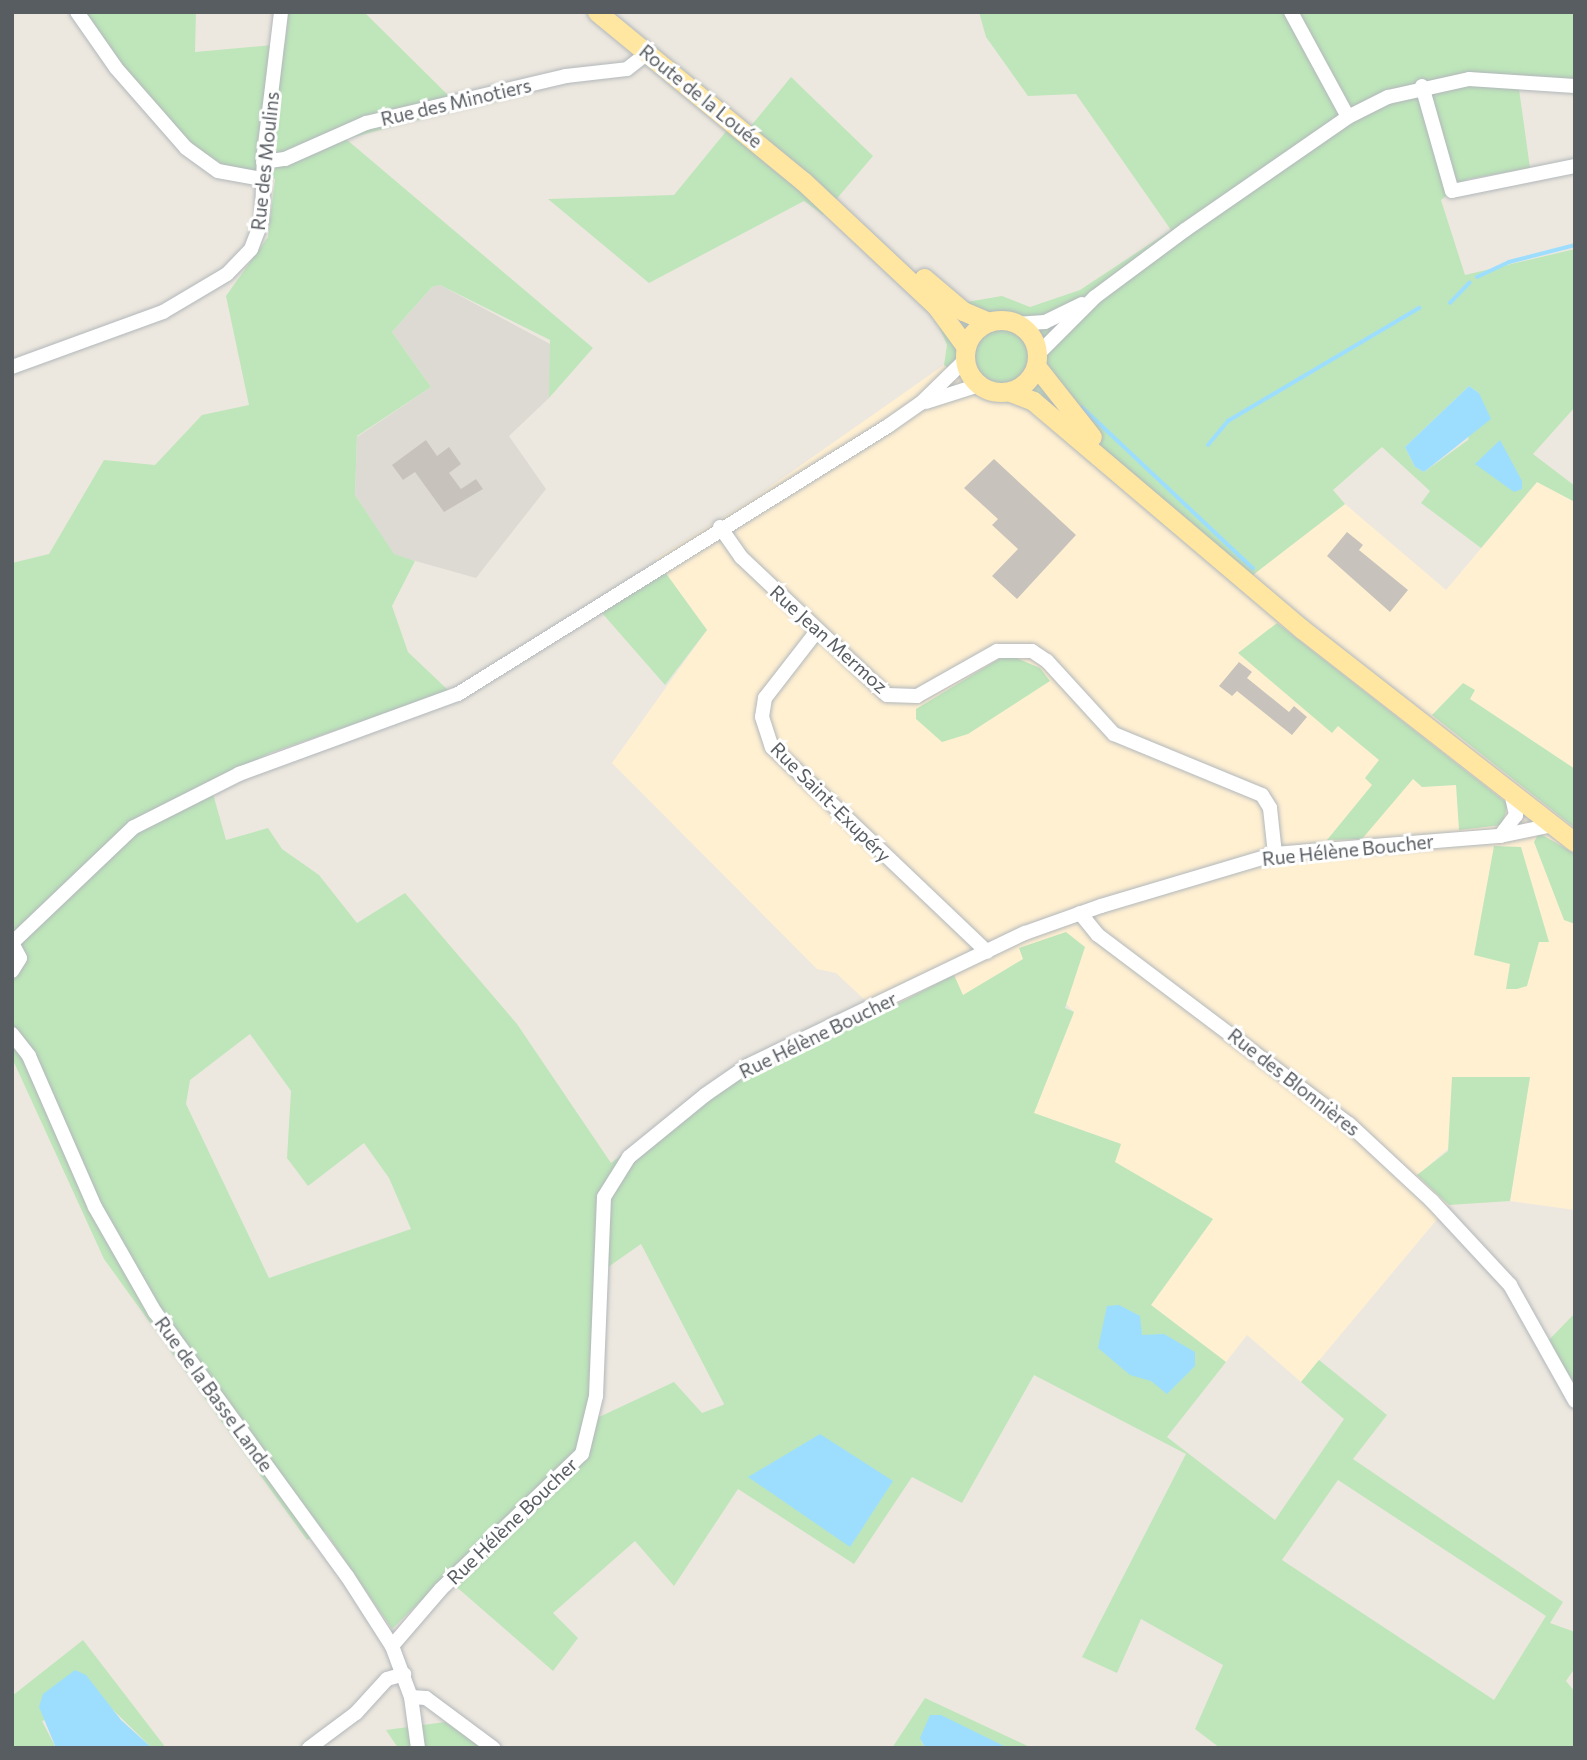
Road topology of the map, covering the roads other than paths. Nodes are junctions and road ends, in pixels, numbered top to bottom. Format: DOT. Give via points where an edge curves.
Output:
graph roads {
  1 [pos="77,12"];
  2 [pos="281,12"];
  3 [pos="597,12"];
  4 [pos="1292,12"];
  5 [pos="649,52"];
  6 [pos="1422,86"];
  7 [pos="1575,86"];
  8 [pos="1348,117"];
  9 [pos="263,162"];
  10 [pos="1575,166"];
  11 [pos="262,179"];
  12 [pos="803,181"];
  13 [pos="1096,297"];
  14 [pos="989,322"];
  15 [pos="1017,324"];
  16 [pos="965,354"];
  17 [pos="1037,360"];
  18 [pos="12,367"];
  19 [pos="979,385"];
  20 [pos="1010,392"];
  21 [pos="921,403"];
  22 [pos="1149,495"];
  23 [pos="720,527"];
  24 [pos="817,631"];
  25 [pos="1511,793"];
  26 [pos="1552,825"];
  27 [pos="1500,836"];
  28 [pos="1575,842"];
  29 [pos="1275,854"];
  30 [pos="1080,913"];
  31 [pos="12,943"];
  32 [pos="987,952"];
  33 [pos="12,971"];
  34 [pos="12,1034"];
  35 [pos="1575,1401"];
  36 [pos="393,1646"];
  37 [pos="404,1674"];
  38 [pos="411,1697"];
  39 [pos="445,1714"];
  40 [pos="415,1720"];
  41 [pos="309,1748"];
  42 [pos="418,1748"];
  43 [pos="493,1748"];
  1 -- 11 [label="street" via="116,68 186,148 218,171"];
  2 -- 9 [label="street, Rue des Moulins"];
  3 -- 5 [label="main road, Route de la Louée"];
  4 -- 8 [label="street"];
  5 -- 9 [label="street, Rue des Minotiers" via="627,69 566,76 366,123 285,159"];
  5 -- 12 [label="main road, Route de la Louée"];
  6 -- 7 [label="street" via="1469,79"];
  6 -- 8 [label="street"];
  6 -- 10 [label="street" via="1452,191"];
  8 -- 13 [label="street"];
  9 -- 11 [label="street, Rue des Moulins"];
  11 -- 18 [label="street, Rue des Moulins" via="259,235 227,274 137,325"];
  12 -- 14 [label="main road, Route de la Louée" via="963,311"];
  12 -- 16 [label="main road, Route de la Louée" via="936,306"];
  13 -- 15 [label="street" via="1045,321"];
  13 -- 17 [label="street"];
  14 -- 15 [label="main road"];
  14 -- 16 [label="main road" via="974,332"];
  15 -- 17 [label="main road" via="1031,336"];
  16 -- 19 [label="main road"];
  16 -- 21 [label="street"];
  17 -- 20 [label="main road" via="1026,382"];
  17 -- 22 [label="main road" via="1051,391"];
  19 -- 20 [label="main road"];
  19 -- 21 [label="street"];
  20 -- 22 [label="main road" via="1033,401"];
  21 -- 23 [label="street"];
  22 -- 25 [label="main road" via="1302,629"];
  23 -- 24 [label="street, Rue Jean Mermoz" via="741,557"];
  23 -- 31 [label="street" via="445,701 239,774 134,827"];
  24 -- 29 [label="street, Rue Jean Mermoz" via="887,695 905,699 998,651 1032,651 1047,661 1114,734 1262,795 1270,808"];
  24 -- 32 [label="street, Rue Saint-Exupéry" via="765,698 762,717 772,747"];
  25 -- 26 [label="main road"];
  25 -- 27 [label="street" via="1516,815"];
  26 -- 27 [label="street, Rue Hélène Boucher"];
  26 -- 28 [label="main road"];
  27 -- 29 [label="street, Rue Hélène Boucher"];
  29 -- 30 [label="street, Rue Hélène Boucher"];
  30 -- 32 [label="street, Rue Hélène Boucher"];
  30 -- 35 [label="street, Rue des Blonnières" via="1098,935 1349,1124 1494,1267 1516,1296"];
  31 -- 33 [label="street" via="20,958"];
  32 -- 36 [label="street, Rue Hélène Boucher" via="747,1066 629,1157 604,1197 596,1396 582,1454 441,1588"];
  34 -- 36 [label="street, Rue de la Basse Lande" via="29,1056 95,1207 155,1312"];
  36 -- 37 [label="street, Rue de la Basse Lande"];
  37 -- 38 [label="street, Rue de la Basse Lande"];
  37 -- 41 [label="street" via="387,1679 356,1713"];
  38 -- 39 [label="street" via="426,1698"];
  38 -- 40 [label="street, Rue de la Basse Lande"];
  39 -- 40 [label="street"];
  39 -- 43 [label="street"];
  40 -- 42 [label="street, Rue de la Basse Lande"];
}
